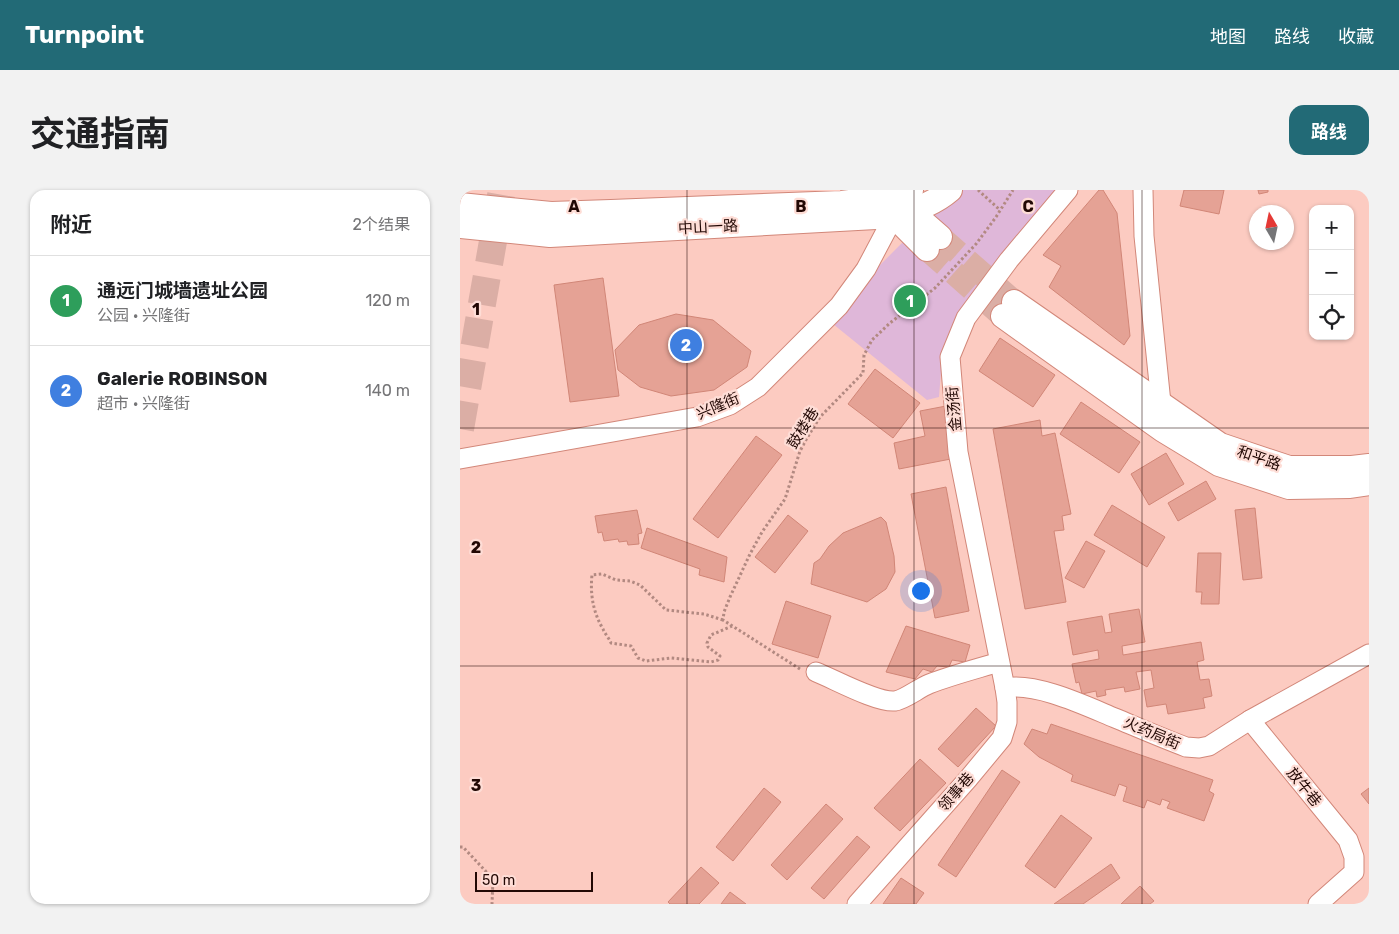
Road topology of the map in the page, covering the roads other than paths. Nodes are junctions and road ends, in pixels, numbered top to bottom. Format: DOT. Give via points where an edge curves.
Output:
graph roads {
  1 [pos="950,190"];
  2 [pos="1068,190"];
  3 [pos="1143,190"];
  4 [pos="903,203"];
  5 [pos="460,205"];
  6 [pos="460,226"];
  7 [pos="934,243"];
  8 [pos="1162,405"];
  9 [pos="1163,430"];
  10 [pos="460,459"];
  11 [pos="1369,466"];
  12 [pos="1369,484"];
  13 [pos="1369,654"];
  14 [pos="999,662"];
  15 [pos="816,672"];
  16 [pos="1005,688"];
  17 [pos="1250,720"];
  18 [pos="857,904"];
  19 [pos="1318,904"];
  1 -- 4 [label="main road, 中山一路" via="943,197"];
  2 -- 14 [label="street, 金汤街" via="1009,260 966,318 950,357 958,452"];
  3 -- 8 [label="street" via="1144,236"];
  4 -- 5 [label="main road, 中山一路" via="551,214"];
  4 -- 6 [label="main road, 中山一路" via="550,235"];
  4 -- 7 [label="main road"];
  4 -- 10 [label="street, 兴隆街" via="866,269 839,306 758,387 730,405 697,417"];
  8 -- 9 [label="street"];
  8 -- 9 [label="main road, 和平路" via="1008,309"];
  8 -- 11 [label="main road, 和平路" via="1220,445 1289,468"];
  9 -- 12 [label="main road, 和平路" via="1218,464 1289,487"];
  13 -- 17 [label="street, 火药局街"];
  14 -- 15 [label="street" via="930,684 895,701 869,695"];
  14 -- 16 [label="street, 领事巷"];
  16 -- 17 [label="street, 火药局街" via="1014,686 1068,698 1186,747 1209,746"];
  16 -- 18 [label="street, 领事巷" via="1007,722 1002,738"];
  17 -- 19 [label="street, 放牛巷" via="1348,840 1354,856 1354,872"];
}
